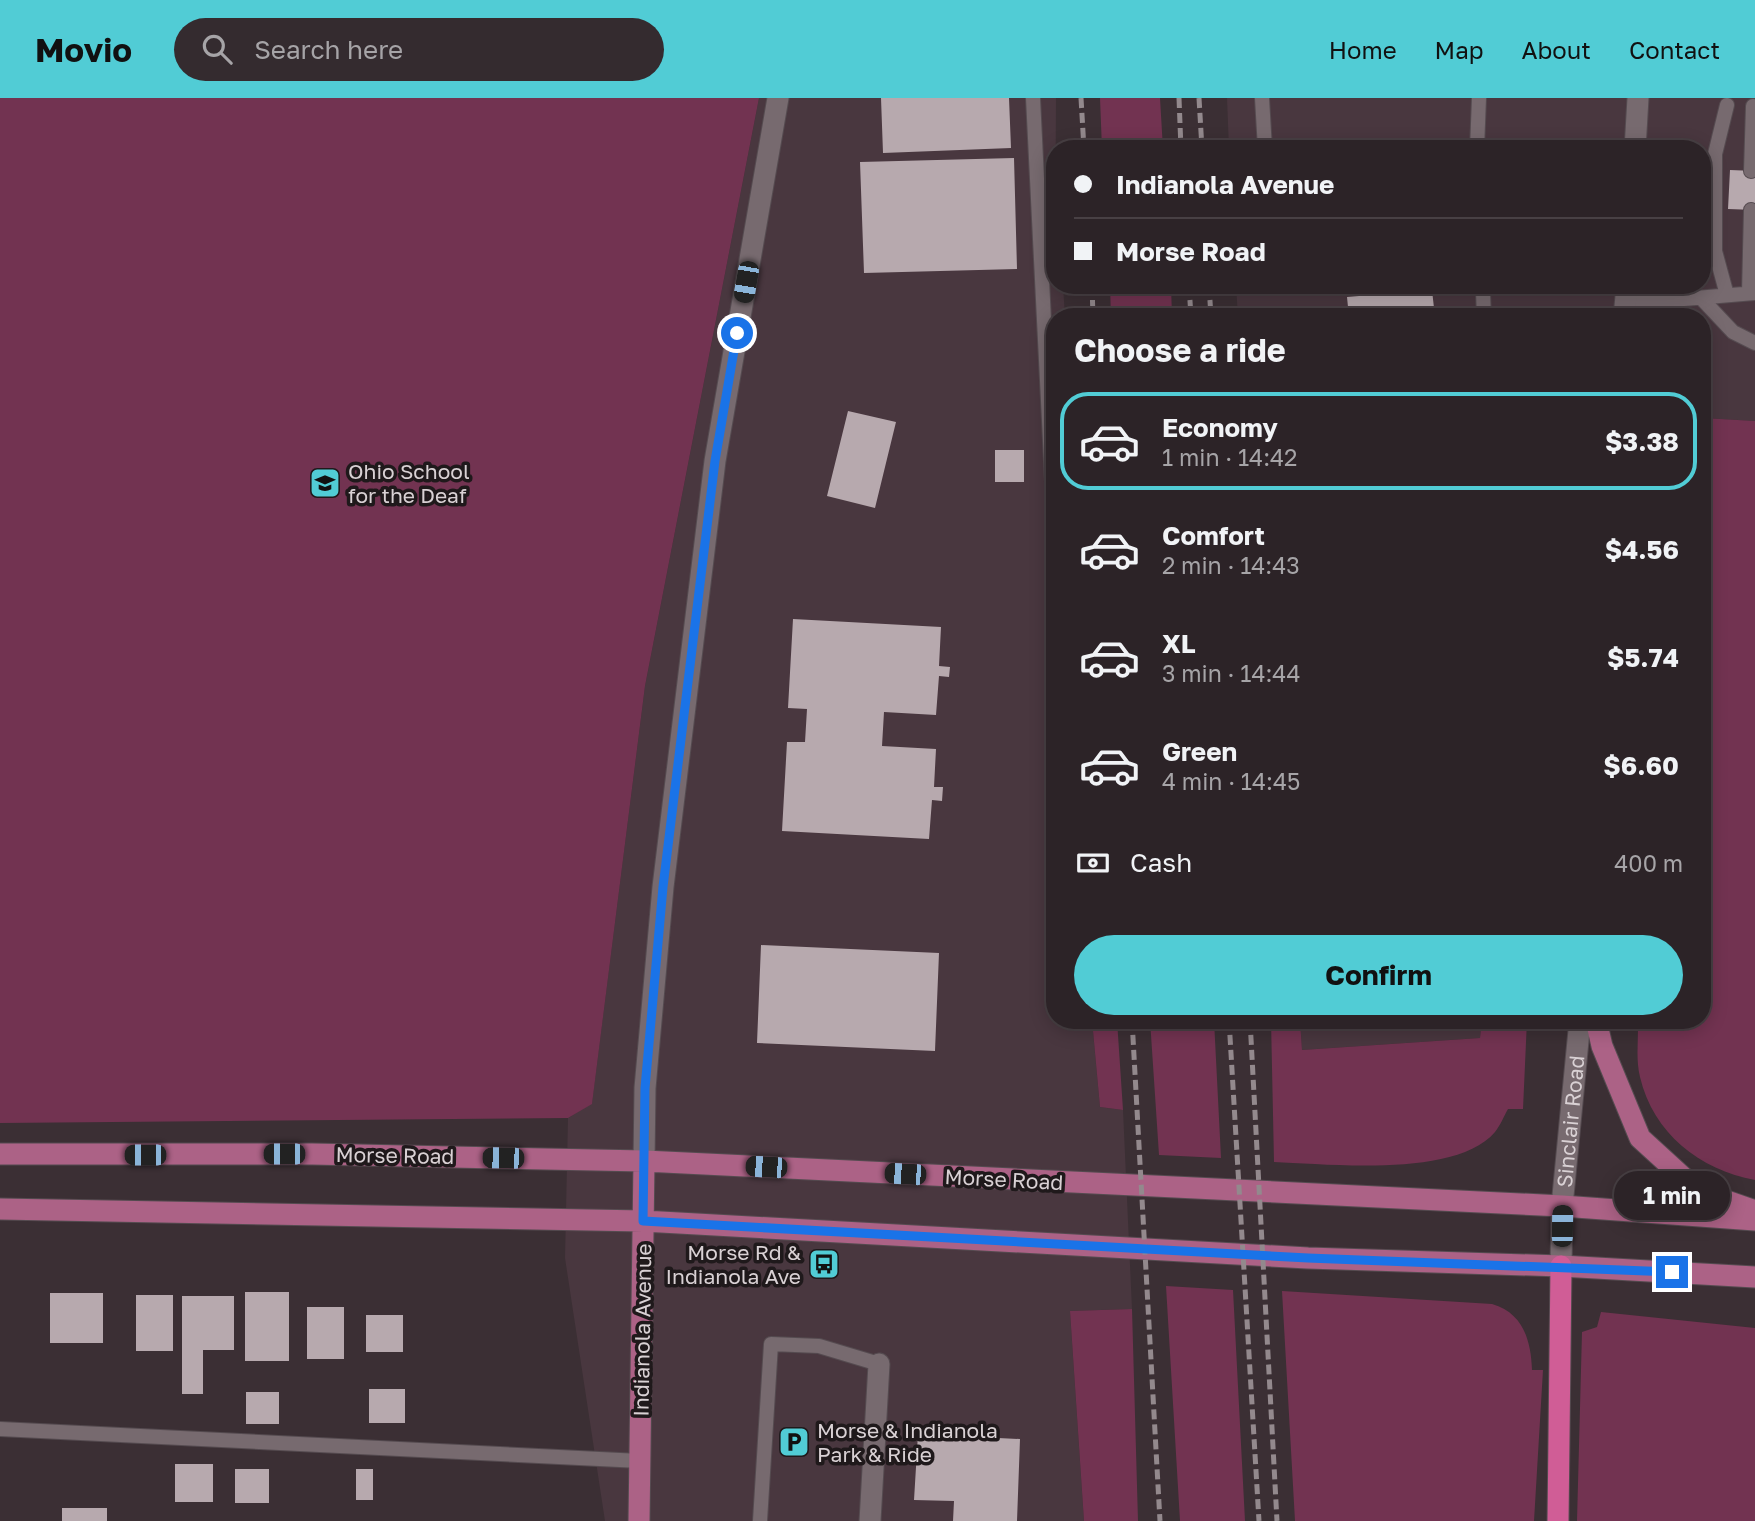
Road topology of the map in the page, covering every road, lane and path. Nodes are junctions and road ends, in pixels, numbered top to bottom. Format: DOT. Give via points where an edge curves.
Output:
graph roads {
  1 [pos="778,98"];
  2 [pos="1033,98"];
  3 [pos="1262,98"];
  4 [pos="1479,98"];
  5 [pos="1638,98"];
  6 [pos="1724,101"];
  7 [pos="1754,106"];
  8 [pos="1264,140"];
  9 [pos="1477,140"];
  10 [pos="1636,140"];
  11 [pos="1751,171"];
  12 [pos="1751,210"];
  13 [pos="1752,293"];
  14 [pos="1727,295"];
  15 [pos="1701,298"];
  16 [pos="1625,302"];
  17 [pos="1710,308"];
  18 [pos="1711,309"];
  19 [pos="1755,343"];
  20 [pos="1046,360"];
  21 [pos="1579,1029"];
  22 [pos="1599,1029"];
  23 [pos="0,1154"];
  24 [pos="644,1161"];
  25 [pos="1562,1206"];
  26 [pos="0,1209"];
  27 [pos="1755,1211"];
  28 [pos="1755,1220"];
  29 [pos="643,1221"];
  30 [pos="1561,1266"];
  31 [pos="1755,1277"];
  32 [pos="879,1364"];
  33 [pos="0,1429"];
  34 [pos="640,1461"];
  35 [pos="639,1521"];
  36 [pos="760,1521"];
  37 [pos="870,1521"];
  38 [pos="1558,1521"];
  1 -- 24 [label="main road, Indianola Avenue" via="713,474 663,887 645,1088"];
  2 -- 20 [label="lane"];
  3 -- 8 [label="lane"];
  4 -- 9 [label="lane"];
  5 -- 10 [label="main road"];
  6 -- 7 [label="lane"];
  6 -- 14 [label="lane" via="1715,154 1715,251"];
  7 -- 11 [label="lane"];
  12 -- 13 [label="lane"];
  13 -- 14 [label="lane"];
  14 -- 15 [label="lane"];
  15 -- 16 [label="lane"];
  15 -- 17 [label="lane"];
  18 -- 19 [label="lane" via="1732,332"];
  21 -- 25 [label="main road, Sinclair Road"];
  22 -- 27 [label="main road" via="1640,1138 1698,1191"];
  23 -- 24 [label="main road, Morse Road"];
  24 -- 25 [label="main road, Morse Road"];
  24 -- 29 [label="main road, Indianola Avenue"];
  25 -- 28 [label="main road, Morse Road"];
  25 -- 30 [label="main road, Sinclair Road"];
  26 -- 29 [label="main road"];
  29 -- 30 [label="main road" via="1308,1258"];
  29 -- 34 [label="main road, Indianola Avenue"];
  30 -- 31 [label="main road"];
  30 -- 38 [label="highway"];
  32 -- 36 [label="lane" via="819,1346 771,1344"];
  32 -- 37 [label="main road"];
  33 -- 34 [label="lane"];
  34 -- 35 [label="main road, Indianola Avenue"];
}
